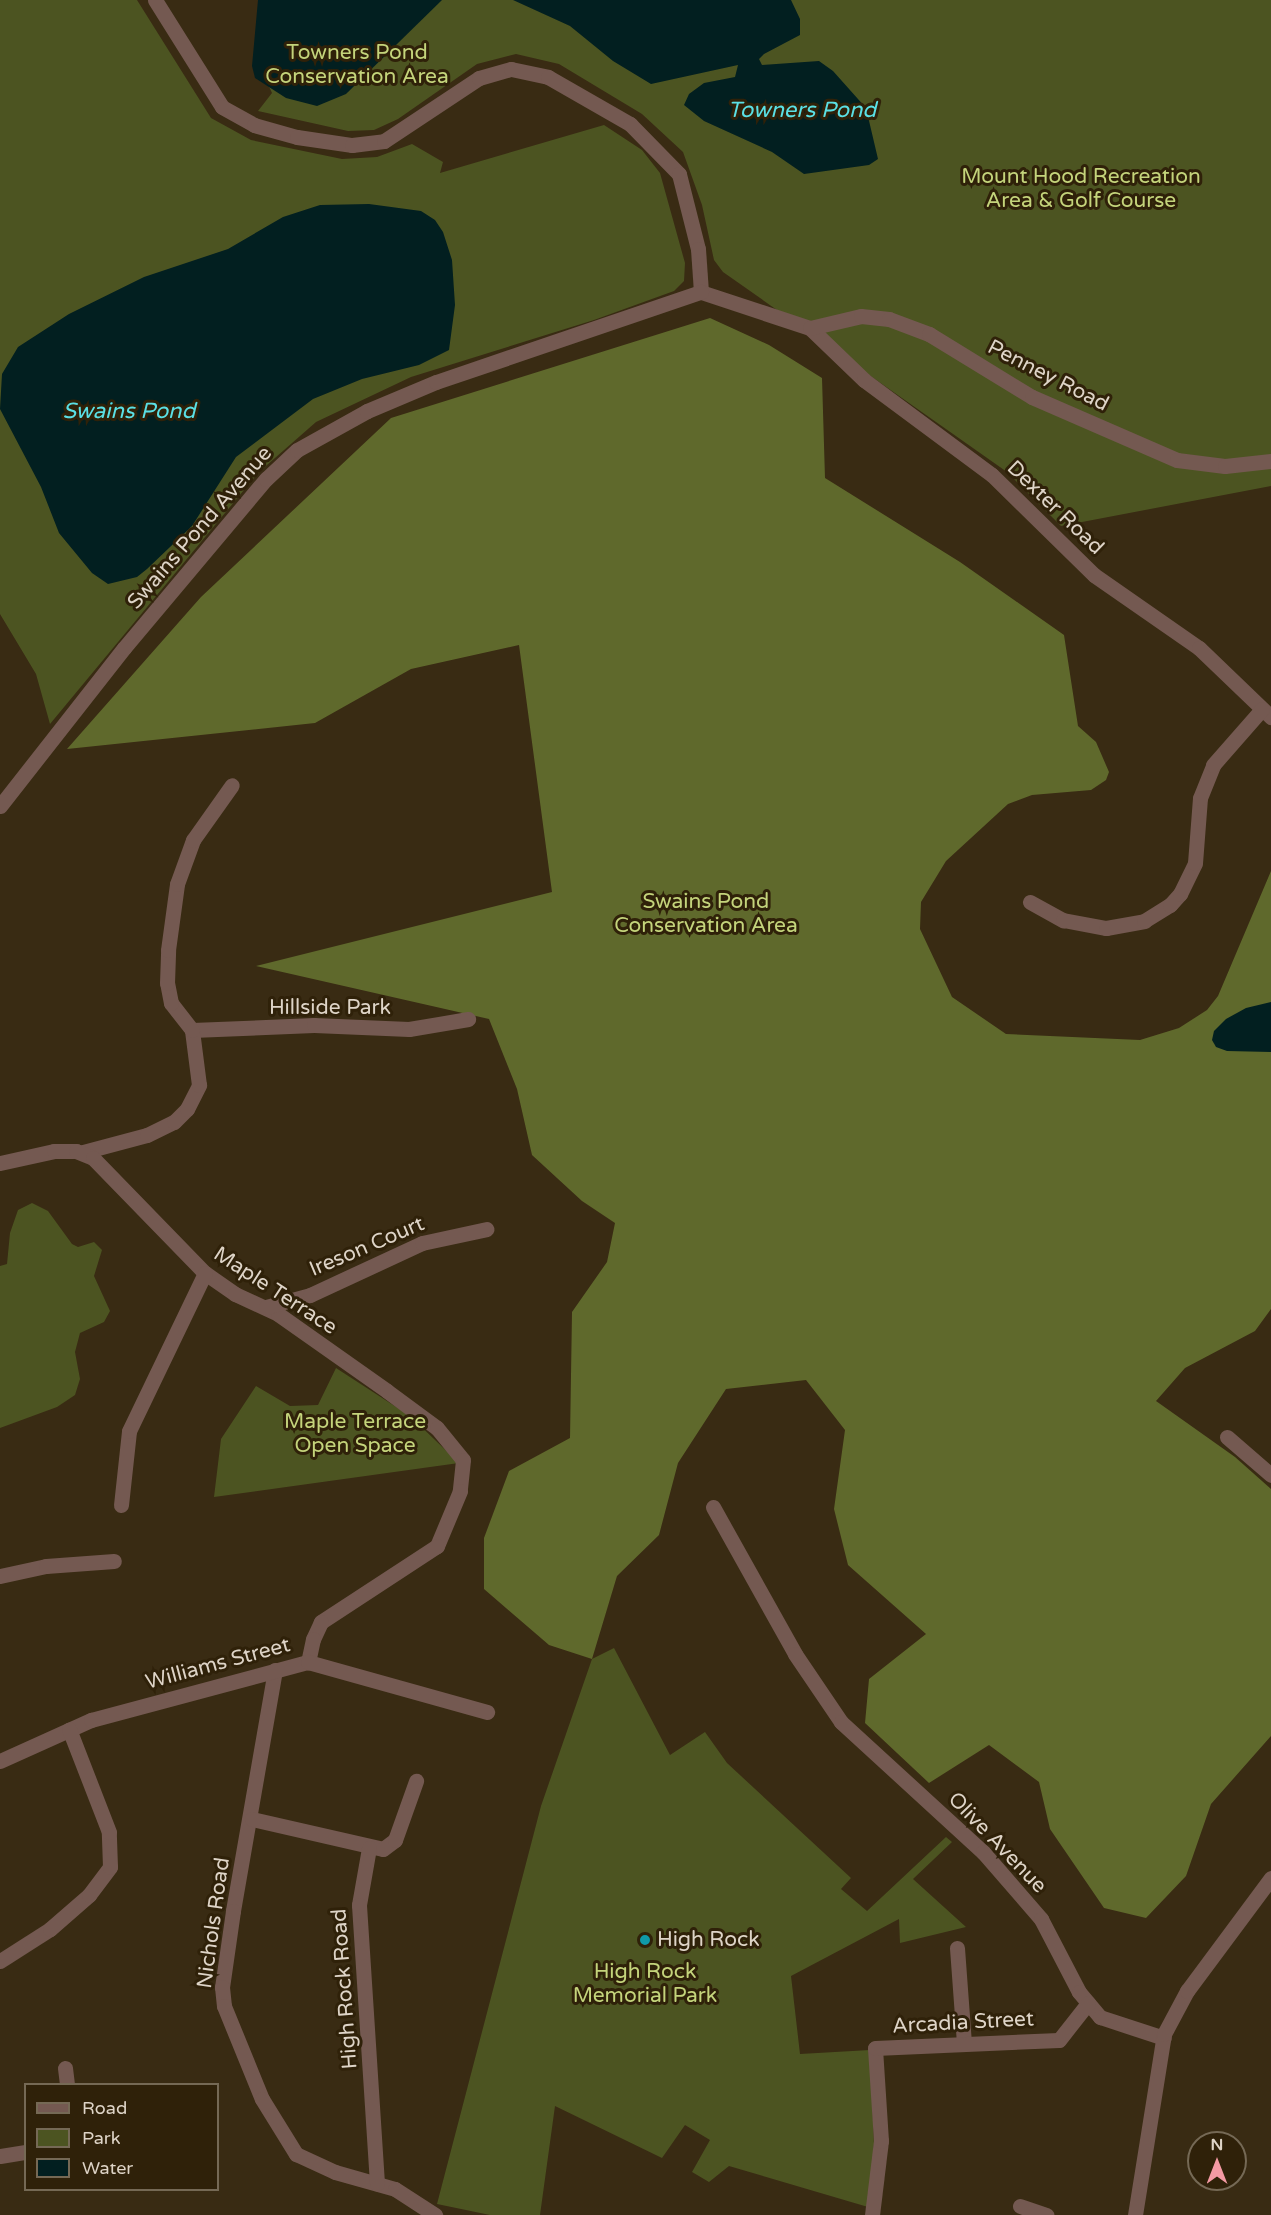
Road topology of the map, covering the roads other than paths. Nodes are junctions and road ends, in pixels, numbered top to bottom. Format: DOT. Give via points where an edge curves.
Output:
graph roads {
  1 [pos="155,0"];
  2 [pos="701,292"];
  3 [pos="810,328"];
  4 [pos="1271,461"];
  5 [pos="1266,713"];
  6 [pos="232,785"];
  7 [pos="0,806"];
  8 [pos="1030,902"];
  9 [pos="468,1018"];
  10 [pos="192,1030"];
  11 [pos="83,1152"];
  12 [pos="0,1163"];
  13 [pos="487,1229"];
  14 [pos="205,1274"];
  15 [pos="266,1307"];
  16 [pos="1227,1437"];
  17 [pos="1271,1475"];
  18 [pos="122,1504"];
  19 [pos="713,1507"];
  20 [pos="114,1561"];
  21 [pos="0,1576"];
  22 [pos="308,1662"];
  23 [pos="275,1670"];
  24 [pos="487,1712"];
  25 [pos="69,1729"];
  26 [pos="0,1761"];
  27 [pos="416,1781"];
  28 [pos="252,1819"];
  29 [pos="369,1848"];
  30 [pos="1271,1878"];
  31 [pos="957,1948"];
  32 [pos="0,1961"];
  33 [pos="1088,2003"];
  34 [pos="1164,2038"];
  35 [pos="964,2043"];
  36 [pos="65,2068"];
  37 [pos="67,2083"];
  38 [pos="24,2152"];
  39 [pos="0,2156"];
  40 [pos="377,2183"];
  41 [pos="1020,2206"];
  42 [pos="435,2215"];
  43 [pos="872,2215"];
  44 [pos="1046,2215"];
  45 [pos="1136,2215"];
  1 -- 2 [label="street" via="222,107 254,125 319,142 359,145 390,138 479,78 496,71 521,69 558,82 630,124 675,168 694,228"];
  2 -- 3 [label="street"];
  2 -- 7 [label="street, Swains Pond Avenue" via="436,382 367,411 297,450 266,479 131,639"];
  3 -- 4 [label="street, Penney Road" via="848,317 889,319 929,334 1032,397 1177,460 1225,466"];
  3 -- 5 [label="street, Dexter Road" via="864,380 992,475 1087,569 1199,648"];
  5 -- 8 [label="street" via="1208,774 1200,798 1195,863 1170,905 1144,921 1106,928 1063,920"];
  6 -- 10 [label="street" via="198,831 177,884 166,983 171,1003"];
  9 -- 10 [label="street, Hillside Park" via="409,1029 314,1025"];
  10 -- 11 [label="street" via="199,1085 187,1109 174,1122 147,1135"];
  11 -- 12 [label="street" via="54,1151"];
  11 -- 14 [label="street, Maple Terrace" via="101,1165"];
  13 -- 15 [label="street, Ireson Court" via="422,1244 310,1294"];
  14 -- 15 [label="street, Maple Terrace" via="235,1294"];
  14 -- 18 [label="street" via="129,1431"];
  15 -- 22 [label="street, Maple Terrace" via="437,1428 463,1460 460,1491 437,1546 321,1622"];
  16 -- 17 [label="street"];
  19 -- 33 [label="street, Olive Avenue" via="795,1654 841,1722 983,1852 1041,1919"];
  20 -- 21 [label="street" via="46,1566"];
  22 -- 23 [label="street, Williams Street"];
  22 -- 24 [label="street, Williams Street"];
  23 -- 25 [label="street, Williams Street"];
  23 -- 28 [label="street, Nichols Road"];
  25 -- 26 [label="street, Williams Street"];
  25 -- 32 [label="street" via="109,1832 110,1867 100,1883 73,1908"];
  27 -- 29 [label="street" via="395,1840 382,1849"];
  28 -- 29 [label="street"];
  28 -- 40 [label="street, Nichols Road" via="222,1987 230,2027 262,2099 296,2154"];
  29 -- 40 [label="street, High Rock Road" via="359,1905"];
  30 -- 34 [label="street" via="1187,1991"];
  31 -- 35 [label="street"];
  33 -- 34 [label="street, Olive Avenue" via="1100,2017"];
  33 -- 35 [label="street, Arcadia Street" via="1059,2040"];
  34 -- 45 [label="street"];
  35 -- 43 [label="street, Arcadia Street" via="875,2048 881,2141"];
  36 -- 37 [label="street"];
  38 -- 39 [label="street"];
  40 -- 42 [label="street, Nichols Road" via="395,2188"];
  41 -- 44 [label="street"];
}
